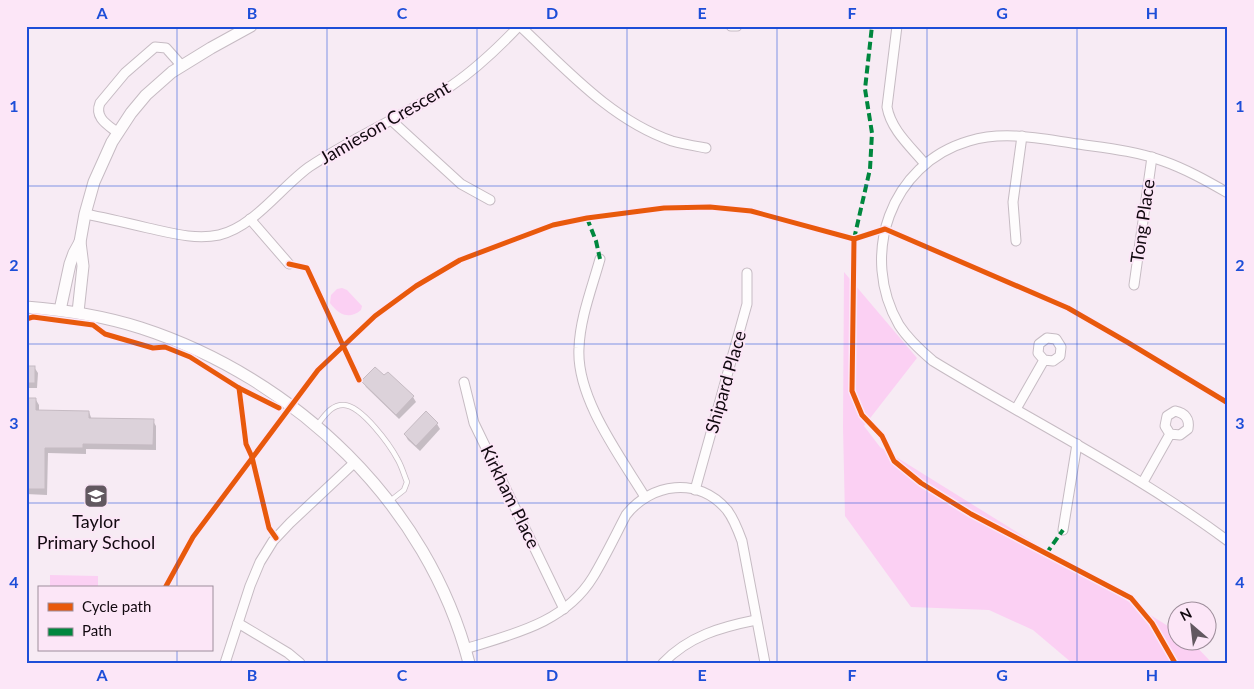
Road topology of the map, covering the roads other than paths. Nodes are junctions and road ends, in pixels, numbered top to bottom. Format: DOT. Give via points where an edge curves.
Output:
graph roads {
  1 [pos="251,26"];
  2 [pos="520,26"];
  3 [pos="731,26"];
  4 [pos="737,26"];
  5 [pos="897,26"];
  6 [pos="182,66"];
  7 [pos="391,120"];
  8 [pos="118,133"];
  9 [pos="1022,136"];
  10 [pos="706,148"];
  11 [pos="1152,157"];
  12 [pos="925,164"];
  13 [pos="1227,190"];
  14 [pos="490,200"];
  15 [pos="85,214"];
  16 [pos="250,219"];
  17 [pos="1016,241"];
  18 [pos="80,242"];
  19 [pos="600,259"];
  20 [pos="289,264"];
  21 [pos="748,273"];
  22 [pos="1134,285"];
  23 [pos="26,306"];
  24 [pos="60,310"];
  25 [pos="78,312"];
  26 [pos="1044,360"];
  27 [pos="464,382"];
  28 [pos="1016,409"];
  29 [pos="317,425"];
  30 [pos="1170,434"];
  31 [pos="1077,444"];
  32 [pos="355,462"];
  33 [pos="1142,482"];
  34 [pos="695,490"];
  35 [pos="645,497"];
  36 [pos="389,502"];
  37 [pos="1063,530"];
  38 [pos="1228,541"];
  39 [pos="564,609"];
  40 [pos="756,620"];
  41 [pos="238,623"];
  42 [pos="465,649"];
  43 [pos="225,663"];
  44 [pos="300,663"];
  45 [pos="469,663"];
  46 [pos="663,663"];
  47 [pos="765,663"];
  1 -- 6 [label="street"];
  2 -- 7 [label="street, Jamieson Crescent" via="470,72"];
  2 -- 10 [label="street" via="621,116 672,141"];
  3 -- 4 [label="street"];
  5 -- 12 [label="street" via="889,116 896,130"];
  6 -- 8 [label="street" via="146,96"];
  6 -- 8 [label="street" via="166,48 155,47 124,73 98,108 99,116"];
  7 -- 14 [label="street" via="461,184"];
  7 -- 16 [label="street, Jamieson Crescent" via="306,170"];
  8 -- 15 [label="street" via="97,175"];
  9 -- 11 [label="street"];
  9 -- 12 [label="street" via="970,140"];
  9 -- 17 [label="street" via="1013,202"];
  11 -- 13 [label="street"];
  11 -- 22 [label="street, Tong Place"];
  12 -- 28 [label="street" via="904,188 889,214 883,233 881,256 885,293 900,327 933,361"];
  15 -- 16 [label="street, Jamieson Crescent" via="202,237 220,235"];
  15 -- 18 [label="street"];
  16 -- 20 [label="street"];
  18 -- 24 [label="street" via="70,264"];
  18 -- 25 [label="street" via="84,266"];
  19 -- 35 [label="street" via="581,329 580,372 596,416"];
  21 -- 34 [label="street, Shipard Place" via="747,304"];
  23 -- 24 [label="street"];
  24 -- 25 [label="street"];
  25 -- 29 [label="street" via="171,338 239,370"];
  26 -- 28 [label="street"];
  27 -- 39 [label="street, Kirkham Place" via="474,423"];
  28 -- 31 [label="street"];
  29 -- 32 [label="street"];
  29 -- 36 [label="lane" via="333,407 344,405 365,418 399,461 407,482 404,490"];
  30 -- 33 [label="street"];
  31 -- 33 [label="street"];
  31 -- 37 [label="street"];
  32 -- 36 [label="street"];
  32 -- 41 [label="street" via="273,541 260,562"];
  33 -- 38 [label="street"];
  34 -- 35 [label="street" via="669,488"];
  34 -- 40 [label="street" via="722,505 737,525"];
  35 -- 39 [label="street" via="631,508 593,578"];
  36 -- 42 [label="street" via="433,572"];
  39 -- 42 [label="street" via="526,630"];
  40 -- 46 [label="street" via="705,633"];
  40 -- 47 [label="street"];
  41 -- 43 [label="street"];
  41 -- 44 [label="street"];
  42 -- 45 [label="street"];
}
